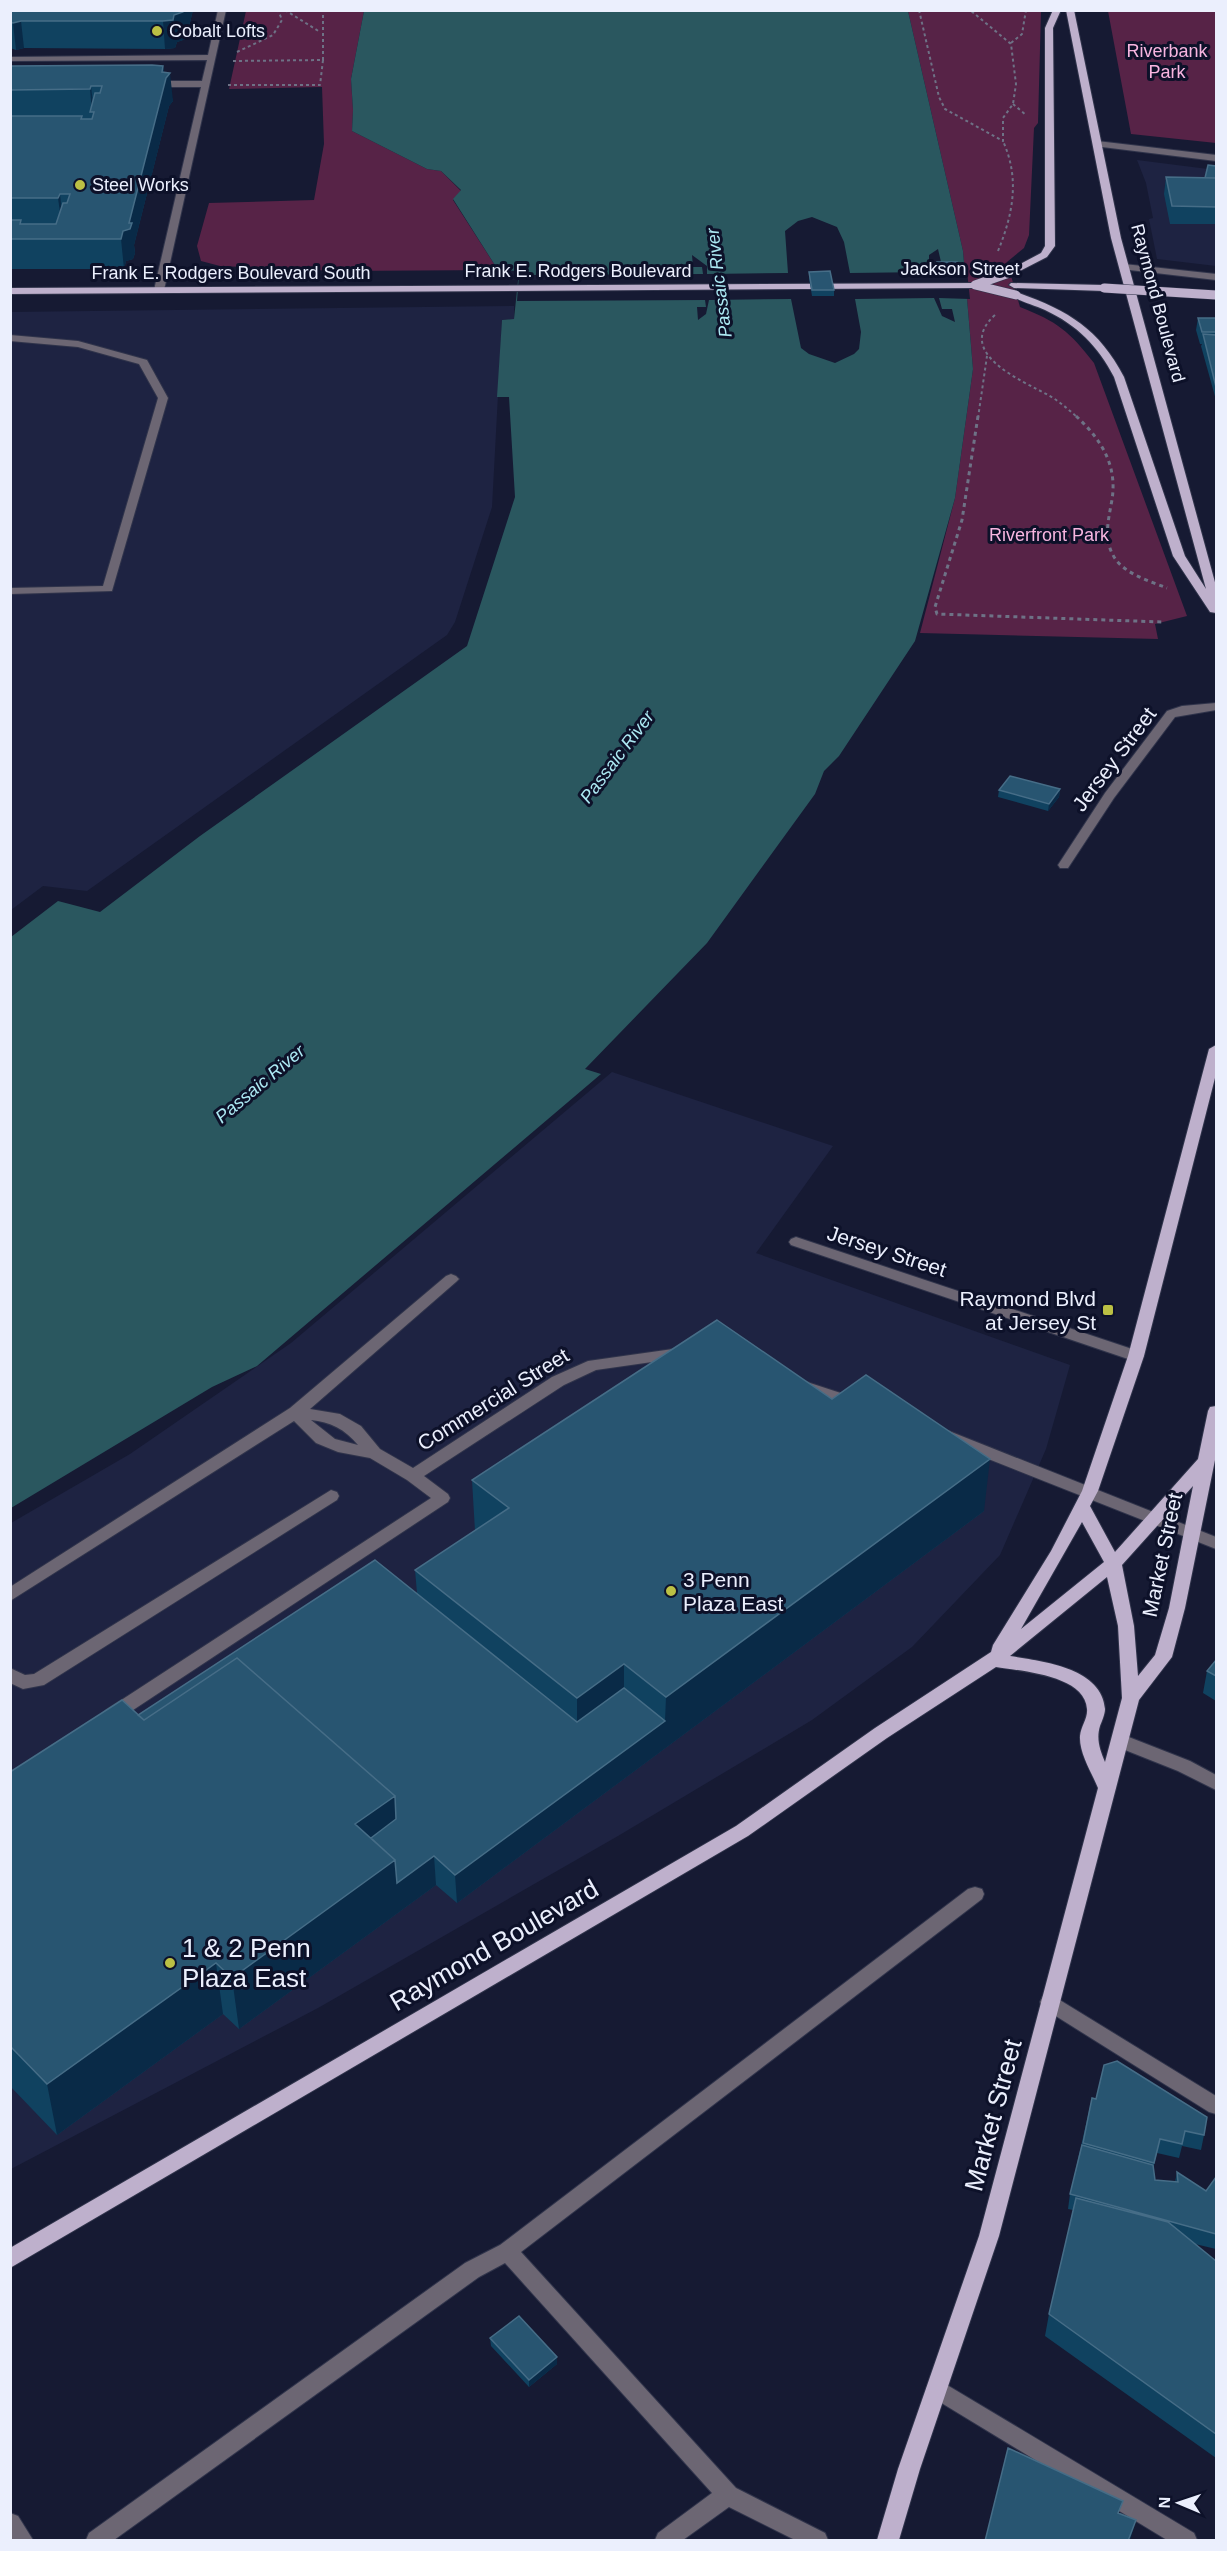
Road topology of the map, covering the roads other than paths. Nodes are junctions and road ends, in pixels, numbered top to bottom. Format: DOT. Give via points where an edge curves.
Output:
graph roads {
  1 [pos="222,10"];
  2 [pos="1057,10"];
  3 [pos="1070,10"];
  4 [pos="212,57"];
  5 [pos="10,59"];
  6 [pos="137,84"];
  7 [pos="206,84"];
  8 [pos="1097,144"];
  9 [pos="1216,158"];
  10 [pos="1124,267"];
  11 [pos="1216,277"];
  12 [pos="975,285"];
  13 [pos="704,287"];
  14 [pos="451,288"];
  15 [pos="159,290"];
  16 [pos="1015,290"];
  17 [pos="10,291"];
  18 [pos="1216,295"];
  19 [pos="10,338"];
  20 [pos="1214,580"];
  21 [pos="10,591"];
  22 [pos="1216,604"];
  23 [pos="1216,614"];
  24 [pos="1216,707"];
  25 [pos="1064,866"];
  26 [pos="1216,1049"];
  27 [pos="796,1242"];
  28 [pos="451,1279"];
  29 [pos="699,1353"];
  30 [pos="1136,1356"];
  31 [pos="784,1379"];
  32 [pos="873,1410"];
  33 [pos="1216,1411"];
  34 [pos="296,1412"];
  35 [pos="928,1430"];
  36 [pos="374,1453"];
  37 [pos="1207,1460"];
  38 [pos="412,1476"];
  39 [pos="332,1496"];
  40 [pos="1086,1498"];
  41 [pos="1154,1517"];
  42 [pos="1193,1533"];
  43 [pos="1216,1543"];
  44 [pos="1113,1564"];
  45 [pos="10,1595"];
  46 [pos="993,1660"];
  47 [pos="10,1674"];
  48 [pos="1131,1698"];
  49 [pos="99,1724"];
  50 [pos="1120,1741"];
  51 [pos="1216,1784"];
  52 [pos="1107,1788"];
  53 [pos="975,1894"];
  54 [pos="1050,2002"];
  55 [pos="1216,2106"];
  56 [pos="507,2251"];
  57 [pos="10,2259"];
  58 [pos="937,2389"];
  59 [pos="728,2495"];
  60 [pos="10,2523"];
  61 [pos="22,2541"];
  62 [pos="97,2541"];
  63 [pos="666,2541"];
  64 [pos="817,2541"];
  65 [pos="888,2541"];
  66 [pos="1186,2541"];
  1 -- 4 [label="street"];
  2 -- 12 [label="main road, bridge" via="1049,28 1050,246 1044,255 1012,272"];
  3 -- 8 [label="main road, Raymond Boulevard"];
  4 -- 5 [label="street"];
  4 -- 7 [label="street"];
  6 -- 7 [label="street"];
  7 -- 15 [label="street"];
  8 -- 9 [label="street"];
  8 -- 10 [label="main road, Raymond Boulevard"];
  10 -- 11 [label="street"];
  10 -- 20 [label="main road, Raymond Boulevard"];
  12 -- 13 [label="main road, Jackson Street"];
  12 -- 16 [label="main road, bridge"];
  13 -- 14 [label="main road, Frank E. Rodgers Boulevard"];
  14 -- 15 [label="main road, Frank E. Rodgers Boulevard South"];
  15 -- 17 [label="main road, Frank E. Rodgers Boulevard South"];
  16 -- 18 [label="main road, Jackson Street, bridge" via="1104,288"];
  16 -- 23 [label="main road" via="1067,316 1108,352 1179,556"];
  19 -- 21 [label="street" via="53,338 104,347 144,362 163,398 108,590"];
  20 -- 22 [label="main road, Raymond Boulevard"];
  24 -- 25 [label="street, Jersey Street" via="1171,714 1109,796"];
  26 -- 30 [label="main road"];
  27 -- 30 [label="street, Jersey Street"];
  28 -- 34 [label="street"];
  29 -- 38 [label="street, Commercial Street" via="680,1351 593,1365 558,1381"];
  30 -- 40 [label="main road"];
  31 -- 32 [label="street"];
  33 -- 37 [label="main road, Market Street"];
  34 -- 36 [label="street" via="334,1418 355,1430"];
  34 -- 36 [label="street" via="313,1435 334,1446"];
  34 -- 45 [label="street"];
  35 -- 40 [label="street"];
  36 -- 38 [label="street"];
  37 -- 41 [label="main road, Raymond Boulevard"];
  37 -- 42 [label="main road, Market Street"];
  38 -- 49 [label="street, Commercial Street" via="442,1498"];
  39 -- 47 [label="street" via="38,1680 23,1682"];
  40 -- 41 [label="street"];
  40 -- 44 [label="main road, Market Street"];
  40 -- 46 [label="main road, Raymond Boulevard" via="1058,1553"];
  41 -- 42 [label="street"];
  41 -- 44 [label="main road, Raymond Boulevard"];
  42 -- 43 [label="street"];
  42 -- 48 [label="main road, Market Street" via="1163,1657"];
  44 -- 46 [label="main road, Raymond Boulevard"];
  44 -- 48 [label="main road, Market Street" via="1126,1626"];
  46 -- 52 [label="main road" via="1047,1669 1083,1684 1096,1708 1089,1738"];
  46 -- 57 [label="main road, Raymond Boulevard" via="880,1733 742,1831"];
  48 -- 50 [label="main road, Market Street"];
  50 -- 51 [label="street" via="1184,1766"];
  50 -- 52 [label="main road, Market Street"];
  52 -- 54 [label="main road, Market Street"];
  53 -- 56 [label="street"];
  54 -- 55 [label="street"];
  54 -- 58 [label="main road, Market Street" via="989,2236"];
  56 -- 59 [label="street"];
  56 -- 62 [label="street" via="472,2270"];
  58 -- 65 [label="main road, Market Street"];
  58 -- 66 [label="street"];
  59 -- 63 [label="street"];
  59 -- 64 [label="street"];
  60 -- 61 [label="street"];
}
